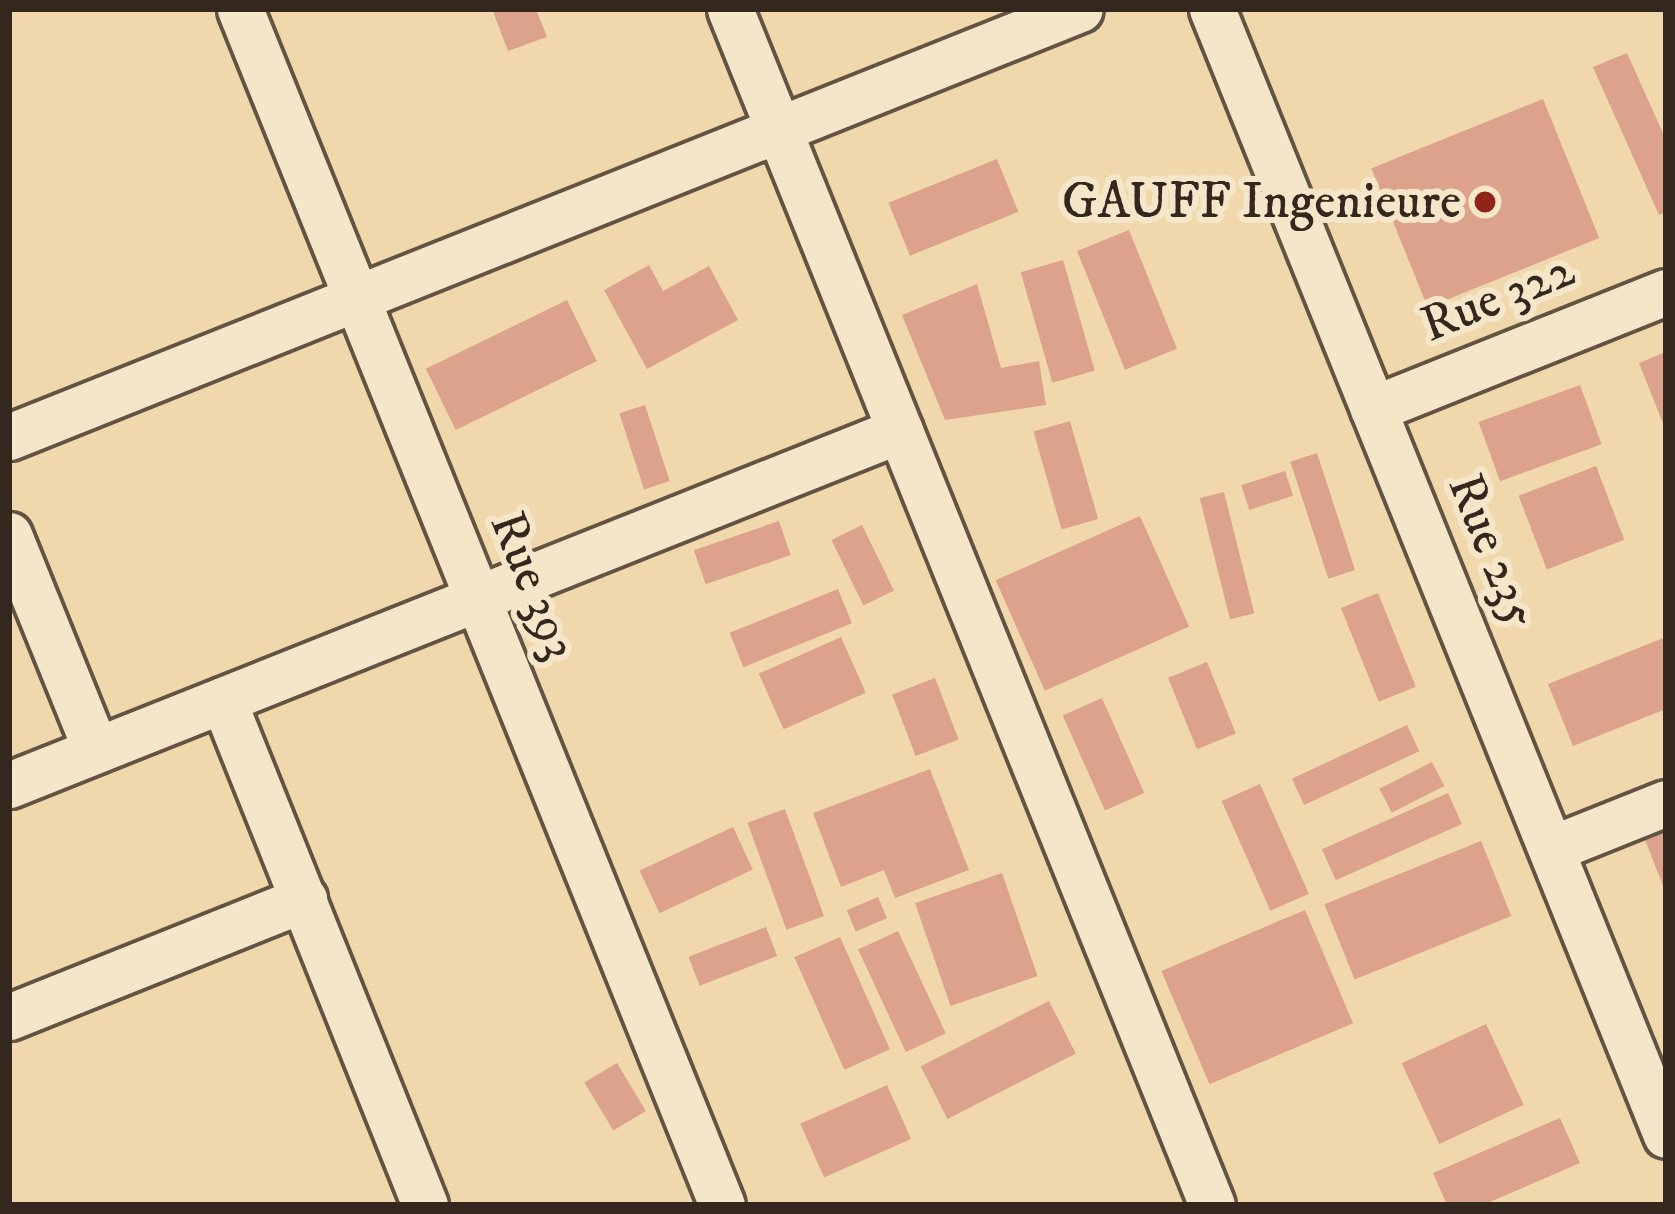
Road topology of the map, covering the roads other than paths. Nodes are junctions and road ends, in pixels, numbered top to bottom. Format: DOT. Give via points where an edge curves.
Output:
graph roads {
  1 [pos="239,9"];
  2 [pos="730,9"];
  3 [pos="1080,9"];
  4 [pos="1212,9"];
  5 [pos="778,129"];
  6 [pos="1666,292"];
  7 [pos="356,298"];
  8 [pos="1373,409"];
  9 [pos="900,430"];
  10 [pos="9,437"];
  11 [pos="9,535"];
  12 [pos="477,598"];
  13 [pos="223,700"];
  14 [pos="96,750"];
  15 [pos="9,785"];
  16 [pos="1666,802"];
  17 [pos="1551,849"];
  18 [pos="304,899"];
  19 [pos="9,1017"];
  20 [pos="1666,1135"];
  21 [pos="425,1205"];
  22 [pos="722,1205"];
  23 [pos="1212,1205"];
  1 -- 7 [label="street, Rue 393"];
  2 -- 5 [label="street"];
  3 -- 5 [label="street"];
  4 -- 8 [label="street, Rue 235"];
  5 -- 7 [label="street"];
  5 -- 9 [label="street"];
  6 -- 8 [label="street, Rue 322"];
  7 -- 10 [label="street"];
  7 -- 12 [label="street, Rue 393"];
  8 -- 17 [label="street, Rue 235"];
  9 -- 12 [label="street"];
  9 -- 23 [label="street"];
  11 -- 14 [label="street"];
  12 -- 13 [label="street"];
  12 -- 22 [label="street, Rue 393"];
  13 -- 14 [label="street"];
  13 -- 18 [label="street"];
  14 -- 15 [label="street"];
  16 -- 17 [label="street"];
  17 -- 20 [label="street, Rue 235"];
  18 -- 19 [label="street"];
  18 -- 21 [label="street"];
}
